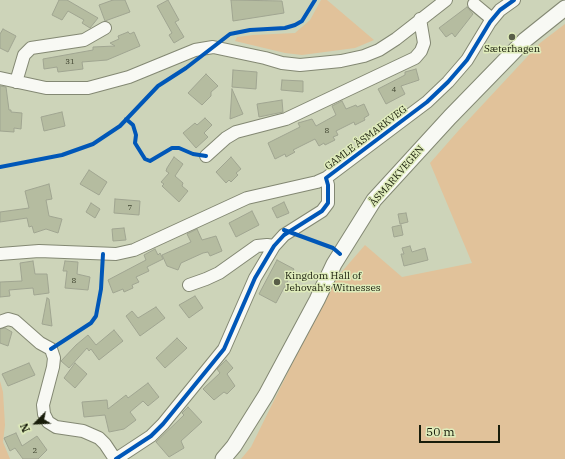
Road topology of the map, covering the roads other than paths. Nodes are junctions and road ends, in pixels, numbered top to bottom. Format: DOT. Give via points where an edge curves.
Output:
graph roads {
  1 [pos="446,0"];
  2 [pos="514,0"];
  3 [pos="564,0"];
  4 [pos="474,4"];
  5 [pos="565,6"];
  6 [pos="420,19"];
  7 [pos="492,19"];
  8 [pos="105,28"];
  9 [pos="0,78"];
  10 [pos="16,82"];
  11 [pos="206,156"];
  12 [pos="326,178"];
  13 [pos="274,246"];
  14 [pos="0,254"];
  15 [pos="188,284"];
  16 [pos="0,322"];
  17 [pos="116,459"];
  18 [pos="223,459"];
  1 -- 6 [label="street"];
  2 -- 7 [label="street, GAMLE ÅSMARKVEG"];
  3 -- 5 [label="street"];
  4 -- 7 [label="street"];
  5 -- 18 [label="main road, ÅSMARKVEGEN" via="520,46 374,200 334,264 266,395"];
  6 -- 10 [label="street" via="379,50 341,61 300,65 212,47 195,50 129,77 88,88 46,88"];
  6 -- 11 [label="street" via="424,43 415,58 286,119 236,132"];
  7 -- 12 [label="street, GAMLE ÅSMARKVEG" via="467,60 448,82 427,102 339,171"];
  8 -- 10 [label="street" via="84,40 31,48 24,55"];
  9 -- 10 [label="street"];
  12 -- 13 [label="street, GAMLE ÅSMARKVEG" via="329,195 328,203 322,211 289,232"];
  12 -- 14 [label="street" via="247,198 134,250 116,254 39,251"];
  13 -- 15 [label="street" via="257,246 219,273"];
  13 -- 17 [label="street, GAMLE ÅSMARKVEG" via="255,278 224,349 159,428"];
  16 -- 17 [label="street" via="8,319 15,321 51,350 54,358 43,405 48,422 56,427 83,431 99,438"];
}
